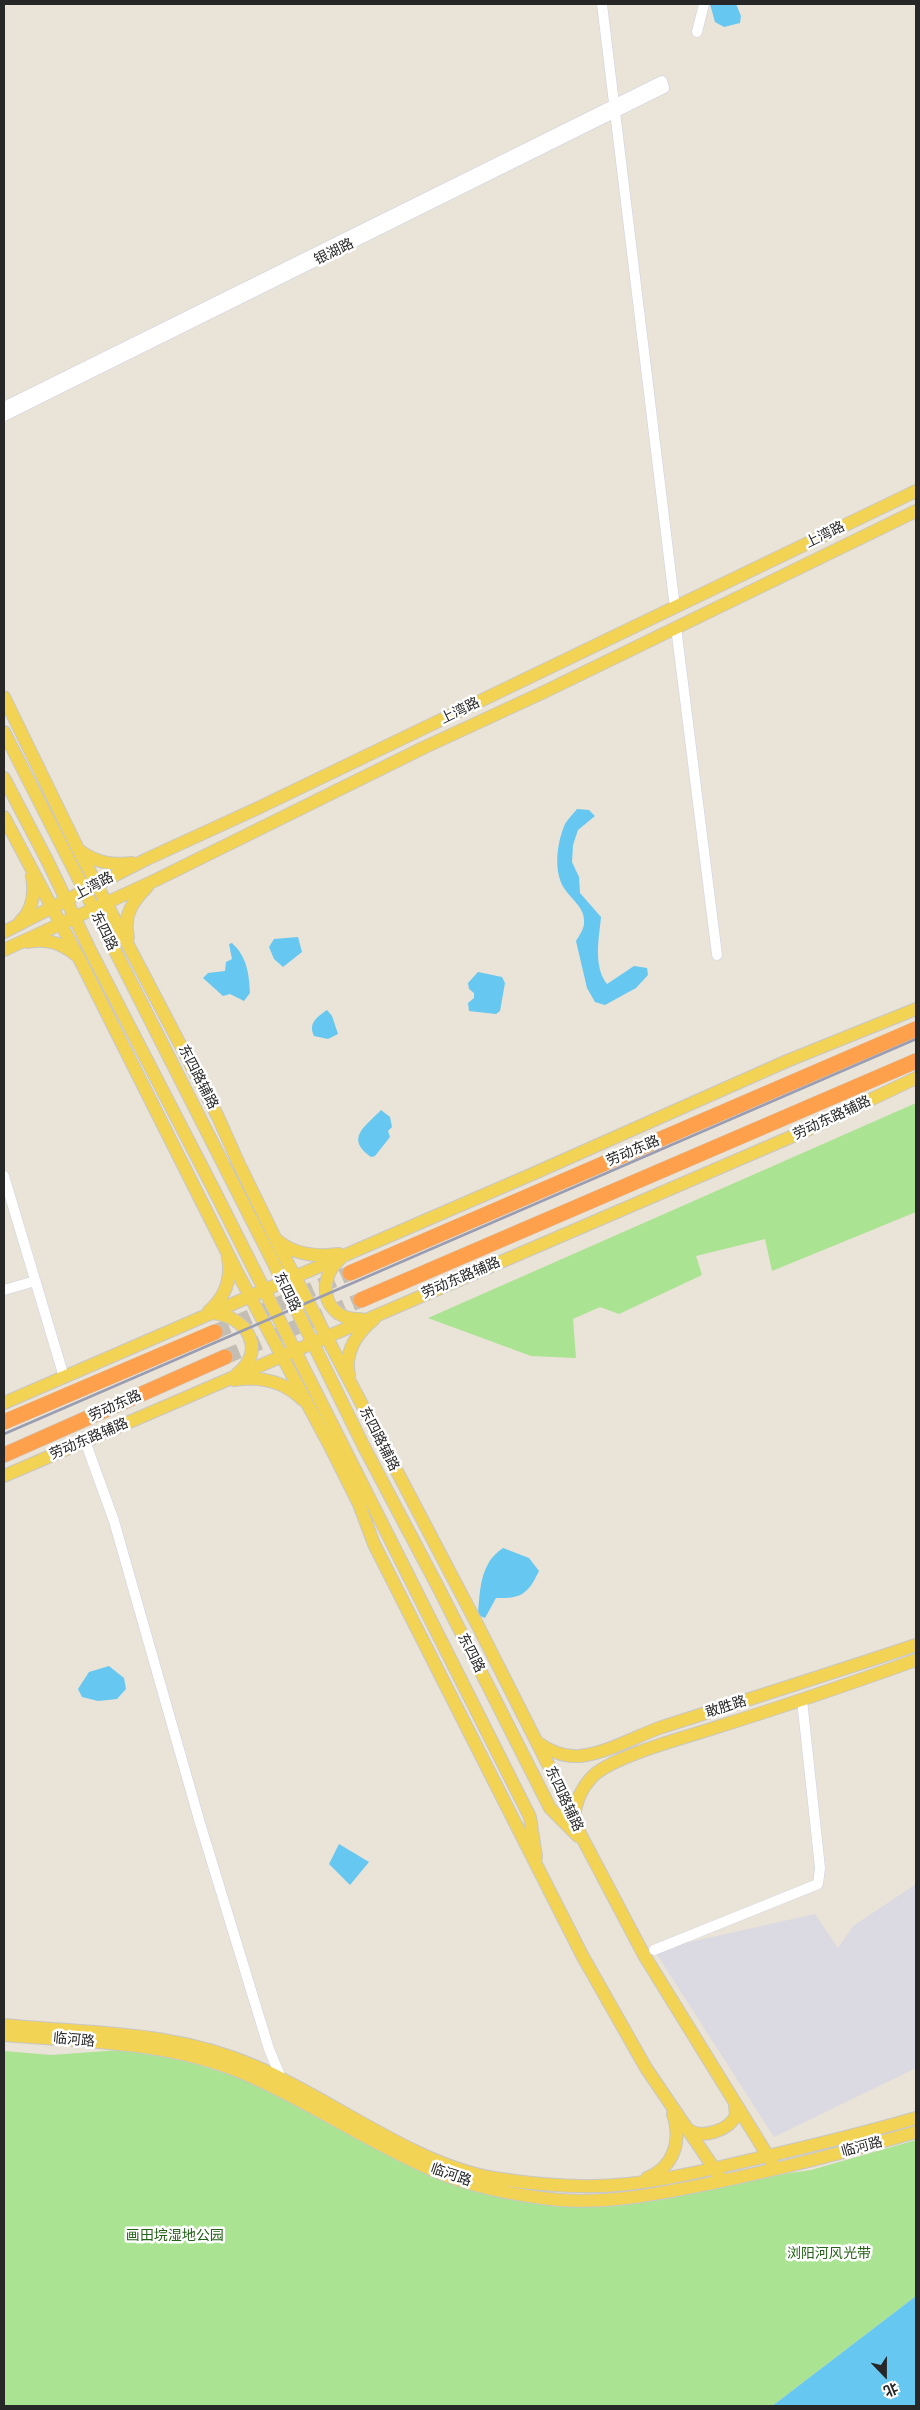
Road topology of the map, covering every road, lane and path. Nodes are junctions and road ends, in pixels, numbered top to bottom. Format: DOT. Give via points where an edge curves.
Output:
graph roads {
  1 [pos="602,4"];
  2 [pos="704,4"];
  3 [pos="697,32"];
  4 [pos="663,85"];
  5 [pos="615,108"];
  6 [pos="4,407"];
  7 [pos="4,416"];
  8 [pos="916,491"];
  9 [pos="916,511"];
  10 [pos="675,608"];
  11 [pos="676,627"];
  12 [pos="4,697"];
  13 [pos="15,722"];
  14 [pos="4,732"];
  15 [pos="26,775"];
  16 [pos="4,778"];
  17 [pos="4,817"];
  18 [pos="51,823"];
  19 [pos="78,849"];
  20 [pos="147,859"];
  21 [pos="28,864"];
  22 [pos="156,880"];
  23 [pos="97,884"];
  24 [pos="84,891"];
  25 [pos="66,900"];
  26 [pos="107,903"];
  27 [pos="52,908"];
  28 [pos="93,909"];
  29 [pos="75,917"];
  30 [pos="60,924"];
  31 [pos="9,929"];
  32 [pos="8,948"];
  33 [pos="132,949"];
  34 [pos="717,955"];
  35 [pos="79,957"];
  36 [pos="109,988"];
  37 [pos="916,1009"];
  38 [pos="130,1028"];
  39 [pos="916,1029"];
  40 [pos="916,1061"];
  41 [pos="916,1078"];
  42 [pos="148,1096"];
  43 [pos="223,1127"];
  44 [pos="4,1176"];
  45 [pos="236,1189"];
  46 [pos="247,1210"];
  47 [pos="276,1239"];
  48 [pos="224,1246"];
  49 [pos="356,1251"];
  50 [pos="344,1256"];
  51 [pos="350,1273"];
  52 [pos="295,1277"];
  53 [pos="35,1281"];
  54 [pos="283,1282"];
  55 [pos="4,1290"];
  56 [pos="264,1290"];
  57 [pos="250,1296"];
  58 [pos="361,1300"];
  59 [pos="386,1310"];
  60 [pos="212,1313"];
  61 [pos="366,1318"];
  62 [pos="198,1319"];
  63 [pos="215,1332"];
  64 [pos="326,1336"];
  65 [pos="312,1342"];
  66 [pos="288,1353"];
  67 [pos="225,1357"];
  68 [pos="64,1377"];
  69 [pos="232,1377"];
  70 [pos="332,1382"];
  71 [pos="350,1382"];
  72 [pos="212,1386"];
  73 [pos="314,1391"];
  74 [pos="4,1403"];
  75 [pos="308,1404"];
  76 [pos="4,1422"];
  77 [pos="337,1436"];
  78 [pos="85,1441"];
  79 [pos="383,1446"];
  80 [pos="4,1455"];
  81 [pos="355,1472"];
  82 [pos="4,1476"];
  83 [pos="396,1507"];
  84 [pos="369,1529"];
  85 [pos="916,1645"];
  86 [pos="916,1660"];
  87 [pos="802,1700"];
  88 [pos="537,1742"];
  89 [pos="574,1821"];
  90 [pos="585,1842"];
  91 [pos="538,1869"];
  92 [pos="654,1950"];
  93 [pos="4,2025"];
  94 [pos="4,2035"];
  95 [pos="281,2078"];
  96 [pos="666,2098"];
  97 [pos="734,2103"];
  98 [pos="916,2118"];
  99 [pos="686,2127"];
  100 [pos="916,2132"];
  101 [pos="753,2133"];
  102 [pos="810,2145"];
  103 [pos="768,2156"];
  104 [pos="714,2168"];
  105 [pos="776,2169"];
  106 [pos="722,2180"];
  107 [pos="636,2183"];
  1 -- 5 [label="street"];
  2 -- 3 [label="street"];
  4 -- 5 [label="street, 银湖路"];
  5 -- 6 [label="street, 银湖路"];
  5 -- 7 [label="street, 银湖路"];
  5 -- 10 [label="street"];
  8 -- 10 [label="main road, 上湾路"];
  9 -- 11 [label="main road, 上湾路"];
  10 -- 20 [label="main road, 上湾路"];
  11 -- 22 [label="main road, 上湾路"];
  11 -- 34 [label="street"];
  12 -- 13 [label="main road, 东四路辅路"];
  13 -- 15 [label="main road"];
  13 -- 19 [label="main road, 东四路辅路"];
  14 -- 15 [label="main road, 东四路"];
  15 -- 18 [label="main road, 东四路"];
  16 -- 25 [label="main road, 东四路"];
  17 -- 21 [label="main road"];
  18 -- 19 [label="main road"];
  18 -- 24 [label="main road, 东四路"];
  19 -- 20 [label="main road" via="108,864 131,864"];
  19 -- 23 [label="main road, 东四路辅路"];
  20 -- 23 [label="main road, 上湾路"];
  21 -- 27 [label="main road"];
  21 -- 31 [label="main road" via="33,899 28,914"];
  22 -- 26 [label="main road, 上湾路"];
  22 -- 33 [label="main road" via="140,895 126,918"];
  23 -- 24 [label="main road, 上湾路"];
  23 -- 26 [label="main road, 东四路辅路"];
  24 -- 25 [label="main road, 上湾路"];
  24 -- 28 [label="main road, 东四路"];
  25 -- 27 [label="main road, 上湾路"];
  25 -- 29 [label="main road, 东四路"];
  26 -- 28 [label="main road, 上湾路"];
  26 -- 33 [label="main road, 东四路辅路"];
  27 -- 30 [label="main road"];
  27 -- 31 [label="main road, 上湾路"];
  28 -- 29 [label="main road, 上湾路"];
  28 -- 45 [label="main road, 东四路"];
  29 -- 30 [label="main road, 上湾路"];
  29 -- 36 [label="main road, 东四路"];
  30 -- 32 [label="main road, 上湾路"];
  30 -- 35 [label="main road"];
  32 -- 35 [label="main road" via="38,940 56,942"];
  33 -- 43 [label="main road, 东四路辅路"];
  35 -- 36 [label="main road"];
  35 -- 42 [label="main road"];
  36 -- 38 [label="main road, 东四路"];
  37 -- 49 [label="main road" via="770,1068"];
  38 -- 42 [label="main road"];
  38 -- 56 [label="main road, 东四路"];
  39 -- 51 [label="highway, 劳动东路"];
  40 -- 58 [label="highway"];
  41 -- 59 [label="main road, 劳动东路辅路" via="807,1130"];
  42 -- 48 [label="main road"];
  43 -- 45 [label="main road"];
  43 -- 47 [label="main road, 东四路辅路"];
  44 -- 53 [label="street"];
  45 -- 46 [label="main road, 东四路"];
  46 -- 47 [label="main road"];
  46 -- 54 [label="main road, 东四路"];
  47 -- 49 [label="main road" via="288,1248 313,1255"];
  47 -- 52 [label="main road, 东四路辅路"];
  48 -- 57 [label="main road"];
  48 -- 62 [label="main road" via="229,1271 227,1288 217,1304"];
  49 -- 50 [label="main road"];
  50 -- 52 [label="main road"];
  50 -- 61 [label="main road" via="330,1270 325,1281 329,1302 338,1314"];
  52 -- 54 [label="main road"];
  52 -- 64 [label="main road, 东四路辅路"];
  53 -- 55 [label="street"];
  53 -- 68 [label="street"];
  54 -- 56 [label="main road"];
  54 -- 65 [label="main road, 东四路"];
  56 -- 57 [label="main road"];
  56 -- 66 [label="main road, 东四路"];
  57 -- 60 [label="main road"];
  57 -- 66 [label="main road"];
  59 -- 61 [label="main road, 劳动东路辅路"];
  59 -- 71 [label="main road" via="356,1336 348,1357"];
  60 -- 62 [label="main road"];
  60 -- 69 [label="main road" via="242,1323 250,1338 250,1352 245,1365"];
  61 -- 64 [label="main road, 劳动东路辅路"];
  62 -- 68 [label="main road"];
  63 -- 76 [label="highway, 劳动东路"];
  64 -- 65 [label="main road, 劳动东路辅路"];
  64 -- 71 [label="main road, 东四路辅路"];
  65 -- 66 [label="main road, 劳动东路辅路"];
  65 -- 70 [label="main road, 东四路"];
  66 -- 69 [label="main road, 劳动东路辅路"];
  66 -- 73 [label="main road, 东四路"];
  66 -- 75 [label="main road"];
  67 -- 80 [label="highway, 劳动东路"];
  68 -- 74 [label="main road"];
  69 -- 72 [label="main road, 劳动东路辅路"];
  70 -- 73 [label="main road" via="324,1375 315,1376 312,1380"];
  70 -- 83 [label="main road, 东四路"];
  71 -- 79 [label="main road, 东四路辅路"];
  72 -- 75 [label="main road" via="260,1378 287,1388"];
  72 -- 78 [label="main road, 劳动东路辅路"];
  73 -- 77 [label="main road, 东四路"];
  75 -- 77 [label="main road"];
  75 -- 84 [label="main road"];
  77 -- 81 [label="main road, 东四路"];
  78 -- 82 [label="main road, 劳动东路辅路"];
  78 -- 95 [label="street" via="114,1521 200,1823 269,2049"];
  79 -- 83 [label="main road"];
  79 -- 88 [label="main road, 东四路辅路"];
  81 -- 84 [label="main road"];
  81 -- 91 [label="main road, 东四路" via="530,1817"];
  83 -- 90 [label="main road, 东四路" via="550,1808"];
  84 -- 91 [label="main road"];
  85 -- 88 [label="main road, 敢胜路" via="589,1754 563,1754"];
  86 -- 87 [label="main road, 敢胜路"];
  87 -- 89 [label="main road, 敢胜路" via="614,1763 595,1775 583,1789 574,1807"];
  87 -- 92 [label="street" via="820,1868 818,1884"];
  88 -- 89 [label="main road, 东四路辅路"];
  89 -- 90 [label="main road, 东四路辅路"];
  90 -- 97 [label="main road, 东四路辅路" via="648,1962"];
  91 -- 96 [label="main road" via="622,2028"];
  93 -- 95 [label="main road, 临河路" via="143,2035 182,2042 218,2052"];
  94 -- 106 [label="main road, 临河路" via="166,2050 208,2060 243,2072 436,2171 506,2191 561,2200 600,2200 653,2194"];
  95 -- 107 [label="main road, 临河路" via="418,2151 492,2178 562,2186"];
  96 -- 99 [label="main road"];
  96 -- 107 [label="main road" via="678,2135 673,2155 659,2172"];
  97 -- 99 [label="main road" via="736,2115 728,2126 702,2134"];
  97 -- 101 [label="main road, 东四路辅路"];
  98 -- 102 [label="main road, 临河路"];
  99 -- 104 [label="main road"];
  100 -- 105 [label="main road, 临河路"];
  101 -- 102 [label="main road" via="776,2145"];
  101 -- 103 [label="main road, 东四路辅路"];
  102 -- 103 [label="main road, 临河路"];
  103 -- 104 [label="main road, 临河路"];
  103 -- 105 [label="main road, 东四路辅路"];
  104 -- 106 [label="main road"];
  104 -- 107 [label="main road, 临河路"];
  105 -- 106 [label="main road, 临河路"];
}
